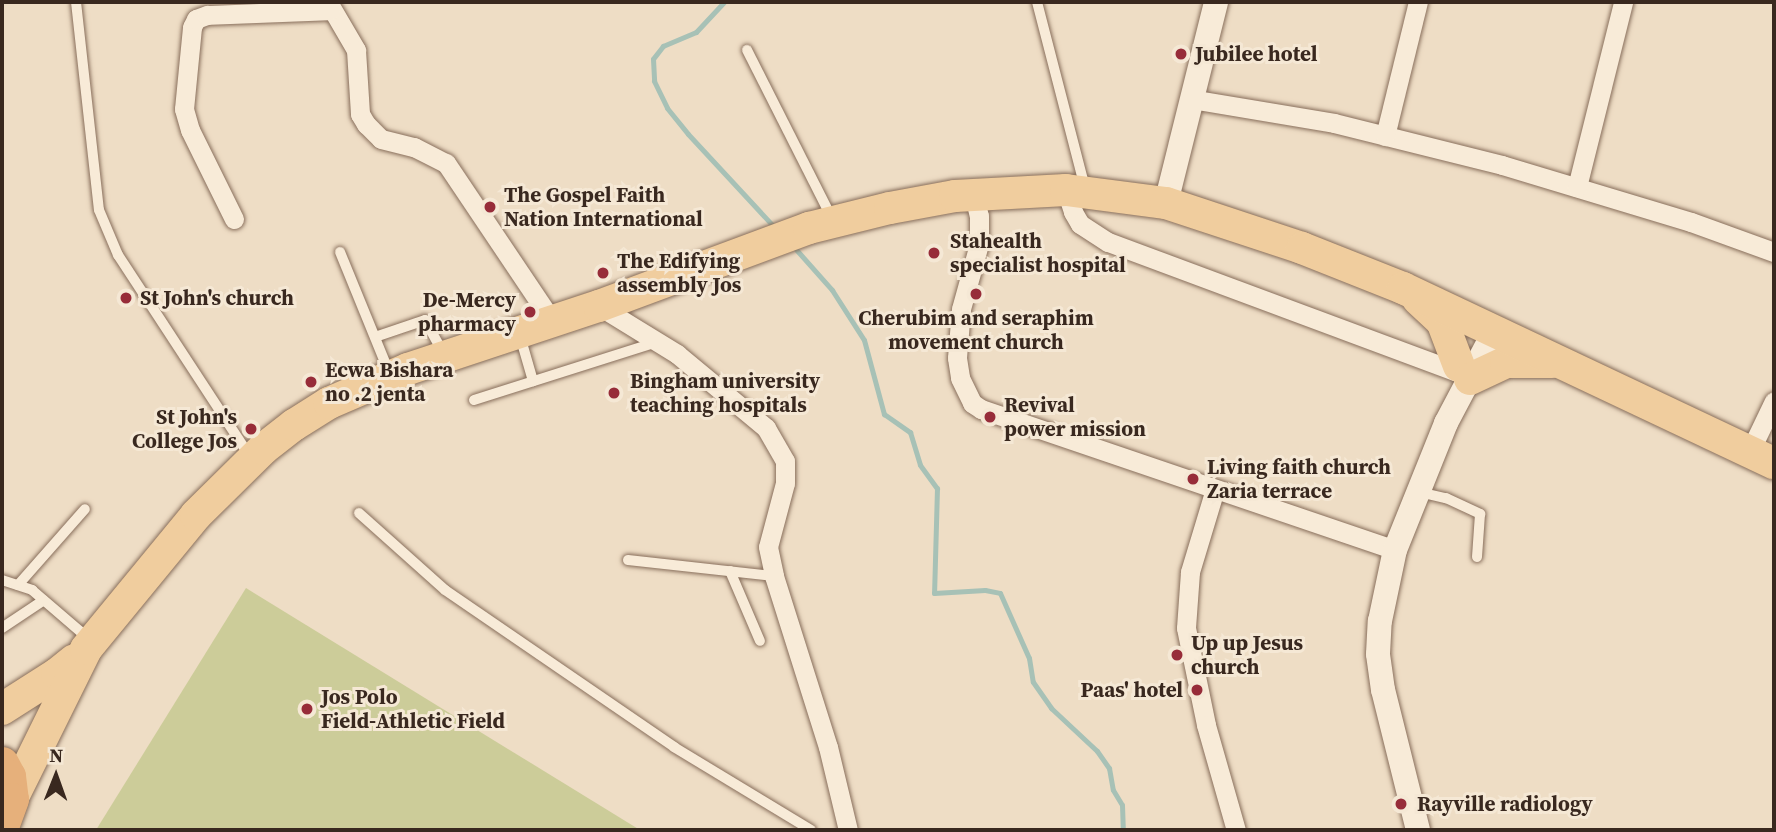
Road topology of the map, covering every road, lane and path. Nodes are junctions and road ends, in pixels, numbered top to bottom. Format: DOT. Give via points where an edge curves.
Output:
graph roads {
  1 [pos="76,2"];
  2 [pos="1037,2"];
  3 [pos="1216,2"];
  4 [pos="1418,2"];
  5 [pos="1623,2"];
  6 [pos="330,6"];
  7 [pos="747,50"];
  8 [pos="1191,99"];
  9 [pos="1385,136"];
  10 [pos="1577,187"];
  11 [pos="1076,191"];
  12 [pos="974,195"];
  13 [pos="1166,203"];
  14 [pos="234,219"];
  15 [pos="821,225"];
  16 [pos="340,252"];
  17 [pos="1774,252"];
  18 [pos="1403,288"];
  19 [pos="598,306"];
  20 [pos="552,321"];
  21 [pos="1485,324"];
  22 [pos="519,332"];
  23 [pos="375,337"];
  24 [pos="657,342"];
  25 [pos="445,357"];
  26 [pos="1565,362"];
  27 [pos="1462,372"];
  28 [pos="391,376"];
  29 [pos="533,381"];
  30 [pos="474,400"];
  31 [pos="1774,401"];
  32 [pos="1762,457"];
  33 [pos="252,459"];
  34 [pos="1214,489"];
  35 [pos="1418,492"];
  36 [pos="85,509"];
  37 [pos="359,513"];
  38 [pos="1395,550"];
  39 [pos="1477,557"];
  40 [pos="628,561"];
  41 [pos="730,572"];
  42 [pos="774,576"];
  43 [pos="2,580"];
  44 [pos="18,585"];
  45 [pos="44,600"];
  46 [pos="2,628"];
  47 [pos="760,641"];
  48 [pos="89,645"];
  49 [pos="2,709"];
  50 [pos="2,763"];
  51 [pos="9,816"];
  52 [pos="811,830"];
  53 [pos="848,830"];
  54 [pos="1236,830"];
  55 [pos="1418,830"];
  1 -- 33 [label="lane" via="99,211 118,255"];
  2 -- 11 [label="lane"];
  3 -- 8 [label="street"];
  4 -- 9 [label="street"];
  5 -- 10 [label="street"];
  6 -- 14 [label="street" via="207,15 196,19 192,27 184,109"];
  6 -- 20 [label="street" via="356,50 360,114 366,124 381,139 414,147 446,163"];
  7 -- 15 [label="lane"];
  8 -- 9 [label="street"];
  8 -- 13 [label="street"];
  9 -- 10 [label="street"];
  10 -- 17 [label="street"];
  11 -- 12 [label="main road"];
  11 -- 13 [label="main road"];
  11 -- 27 [label="street" via="1073,212 1080,224 1108,242"];
  12 -- 15 [label="main road"];
  12 -- 34 [label="street" via="979,244 961,309 957,358 972,403"];
  13 -- 18 [label="main road" via="1302,248"];
  15 -- 19 [label="main road"];
  16 -- 23 [label="lane"];
  18 -- 21 [label="main road"];
  18 -- 27 [label="main road" via="1442,321"];
  19 -- 20 [label="main road"];
  19 -- 24 [label="street"];
  20 -- 22 [label="main road"];
  21 -- 26 [label="main road"];
  21 -- 27 [label="street"];
  22 -- 25 [label="main road"];
  22 -- 29 [label="lane"];
  23 -- 25 [label="lane" via="425,320"];
  23 -- 28 [label="lane"];
  24 -- 29 [label="lane"];
  24 -- 42 [label="street" via="766,428 785,461 785,483 768,547"];
  25 -- 28 [label="main road"];
  26 -- 27 [label="main road" via="1506,362"];
  26 -- 32 [label="main road"];
  27 -- 35 [label="street"];
  28 -- 33 [label="main road" via="329,403"];
  29 -- 30 [label="lane"];
  31 -- 32 [label="street"];
  33 -- 48 [label="main road" via="196,515"];
  34 -- 38 [label="street"];
  34 -- 54 [label="street" via="1190,572 1186,628 1206,725"];
  35 -- 38 [label="street"];
  35 -- 39 [label="lane" via="1446,498 1480,514"];
  36 -- 44 [label="lane"];
  37 -- 52 [label="lane" via="445,590 674,747"];
  38 -- 55 [label="street" via="1378,654"];
  40 -- 41 [label="lane"];
  41 -- 42 [label="lane"];
  41 -- 47 [label="lane"];
  42 -- 53 [label="street" via="828,747"];
  43 -- 44 [label="lane"];
  44 -- 45 [label="lane"];
  45 -- 46 [label="lane"];
  45 -- 48 [label="lane"];
  48 -- 49 [label="main road" via="57,674"];
  48 -- 51 [label="main road"];
  50 -- 51 [label="highway" via="9,776"];
}
